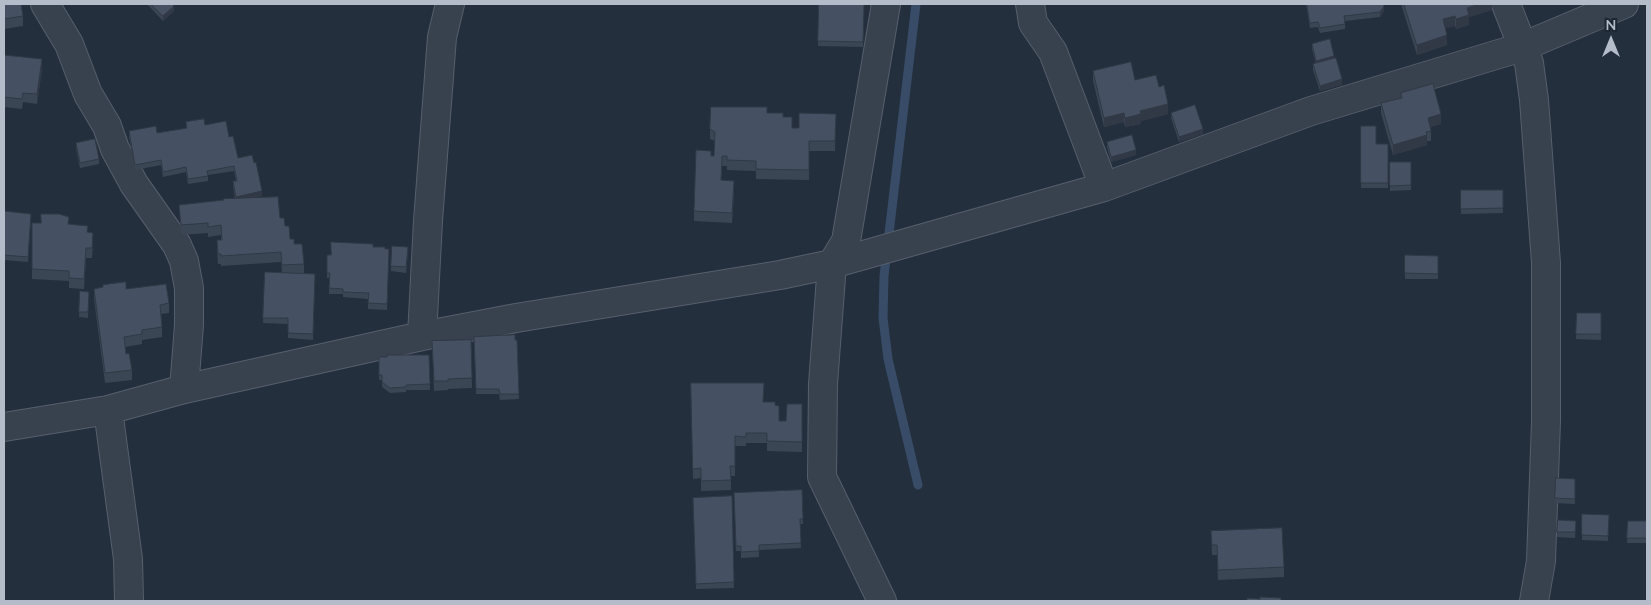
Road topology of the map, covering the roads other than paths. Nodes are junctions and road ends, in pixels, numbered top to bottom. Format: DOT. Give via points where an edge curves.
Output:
graph roads {
  1 [pos="45,4"];
  2 [pos="450,4"];
  3 [pos="886,4"];
  4 [pos="1030,4"];
  5 [pos="1506,4"];
  6 [pos="1624,4"];
  7 [pos="1522,47"];
  8 [pos="1104,187"];
  9 [pos="832,264"];
  10 [pos="422,336"];
  11 [pos="184,389"];
  12 [pos="108,410"];
  13 [pos="4,427"];
  14 [pos="129,601"];
  15 [pos="882,601"];
  16 [pos="1534,601"];
  1 -- 11 [label="street" via="69,44 88,94 107,126 129,175 177,245 184,261 189,288 189,325"];
  2 -- 10 [label="street" via="442,37"];
  3 -- 9 [label="street" via="846,241"];
  4 -- 8 [label="street" via="1033,23 1053,52"];
  5 -- 7 [label="street"];
  6 -- 7 [label="street"];
  7 -- 8 [label="street" via="1311,111"];
  7 -- 16 [label="street" via="1529,63 1534,100 1546,263 1542,561"];
  8 -- 9 [label="street"];
  9 -- 10 [label="street"];
  9 -- 15 [label="street" via="823,384 822,477"];
  10 -- 11 [label="street"];
  11 -- 12 [label="street"];
  12 -- 13 [label="street"];
  12 -- 14 [label="street" via="128,559"];
}
